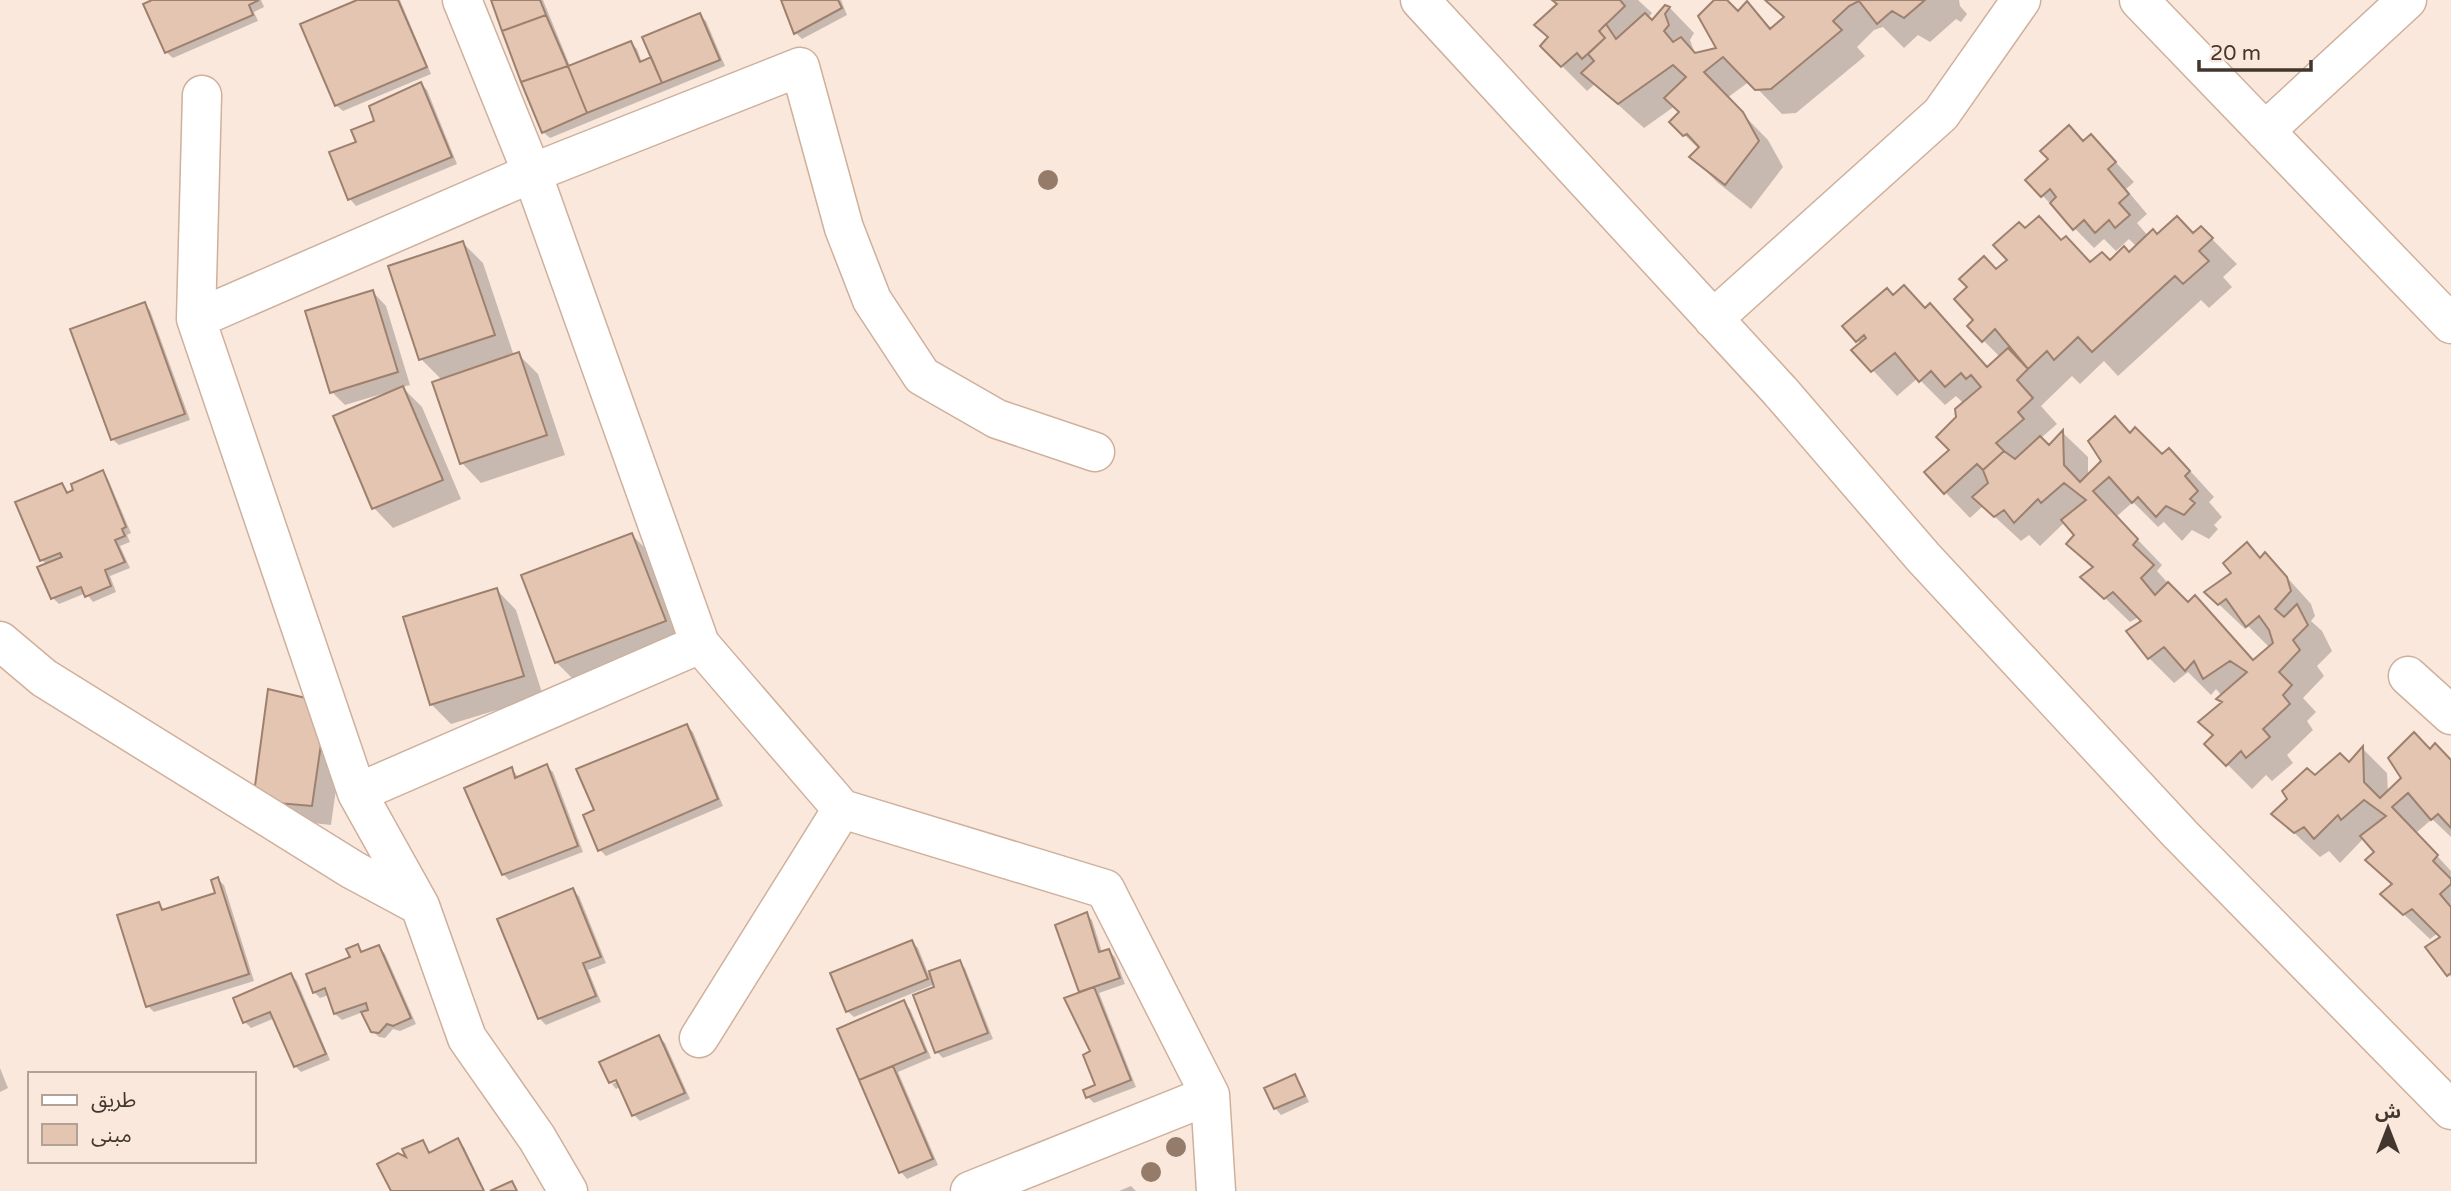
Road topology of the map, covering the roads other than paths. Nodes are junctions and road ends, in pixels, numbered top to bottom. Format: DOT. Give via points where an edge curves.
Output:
graph roads {
  1 [pos="462,0"];
  2 [pos="1420,0"];
  3 [pos="2021,0"];
  4 [pos="2139,0"];
  5 [pos="2407,0"];
  6 [pos="202,95"];
  7 [pos="2265,131"];
  8 [pos="533,173"];
  9 [pos="2435,286"];
  10 [pos="196,319"];
  11 [pos="1713,319"];
  12 [pos="2451,324"];
  13 [pos="1095,453"];
  14 [pos="0,641"];
  15 [pos="700,643"];
  16 [pos="2408,676"];
  17 [pos="2451,715"];
  18 [pos="357,793"];
  19 [pos="842,809"];
  20 [pos="421,906"];
  21 [pos="699,1038"];
  22 [pos="1210,1095"];
  23 [pos="2451,1110"];
  24 [pos="568,1191"];
  25 [pos="970,1191"];
  26 [pos="1216,1191"];
  1 -- 8 [label="street"];
  2 -- 11 [label="street"];
  3 -- 11 [label="street" via="1941,114"];
  4 -- 7 [label="street"];
  5 -- 7 [label="street"];
  6 -- 10 [label="street"];
  7 -- 9 [label="street"];
  8 -- 10 [label="street"];
  8 -- 13 [label="street" via="800,67 844,228 872,300 922,376 997,419"];
  8 -- 15 [label="street"];
  9 -- 12 [label="street"];
  10 -- 18 [label="street"];
  11 -- 23 [label="street" via="1923,557 2180,834"];
  14 -- 20 [label="street" via="44,678 353,870"];
  15 -- 18 [label="street"];
  15 -- 19 [label="street"];
  16 -- 17 [label="street"];
  18 -- 20 [label="street"];
  19 -- 21 [label="street"];
  19 -- 22 [label="street" via="1105,889"];
  20 -- 24 [label="street" via="467,1038"];
  22 -- 25 [label="street"];
  22 -- 26 [label="street"];
}
